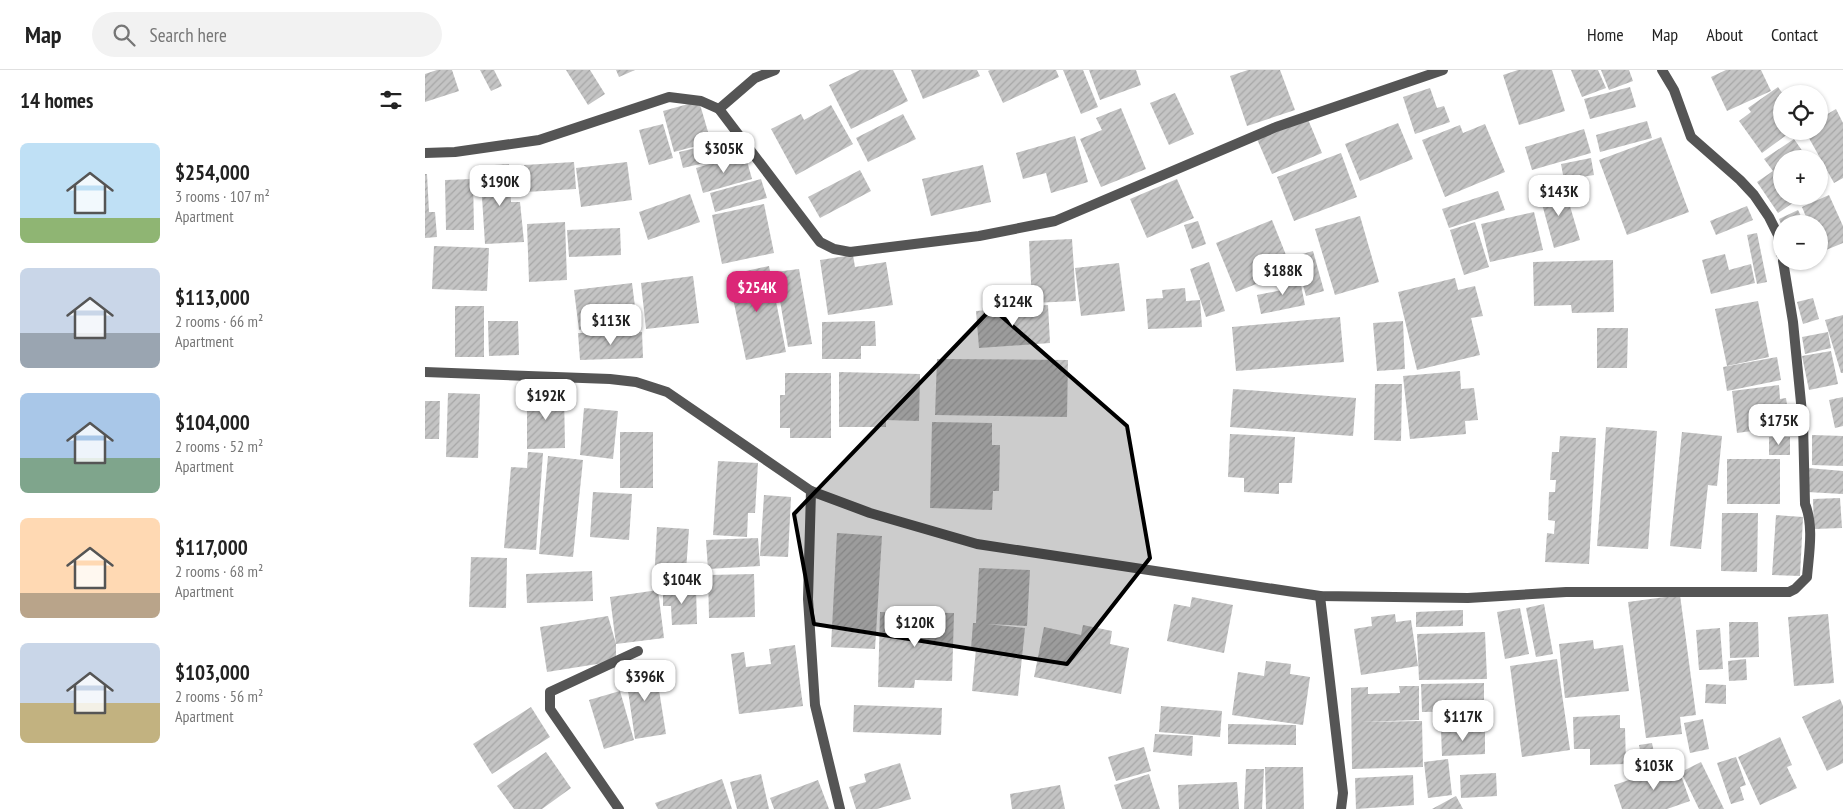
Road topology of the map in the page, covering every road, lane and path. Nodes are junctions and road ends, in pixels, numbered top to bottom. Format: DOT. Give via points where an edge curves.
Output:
graph roads {
  1 [pos="775,70"];
  2 [pos="1443,70"];
  3 [pos="1662,70"];
  4 [pos="719,109"];
  5 [pos="425,153"];
  6 [pos="1773,225"];
  7 [pos="1784,270"];
  8 [pos="425,372"];
  9 [pos="811,491"];
  10 [pos="1320,596"];
  11 [pos="638,651"];
  12 [pos="619,809"];
  13 [pos="839,809"];
  14 [pos="1341,809"];
  1 -- 4 [label="street" via="755,78"];
  2 -- 4 [label="street" via="1276,127 1055,221 979,236 850,252 821,242"];
  3 -- 6 [label="street" via="1674,90 1691,137 1740,180"];
  4 -- 5 [label="street" via="701,101 669,97 539,140"];
  7 -- 10 [label="street" via="1803,423 1805,504 1810,539 1807,577 1793,591 1566,592 1468,598"];
  8 -- 9 [label="street" via="637,382 667,392"];
  9 -- 10 [label="street" via="870,513 977,544"];
  9 -- 13 [label="street" via="809,599 815,705"];
  10 -- 14 [label="street" via="1343,794"];
  11 -- 12 [label="street" via="550,692 550,709"];
}
